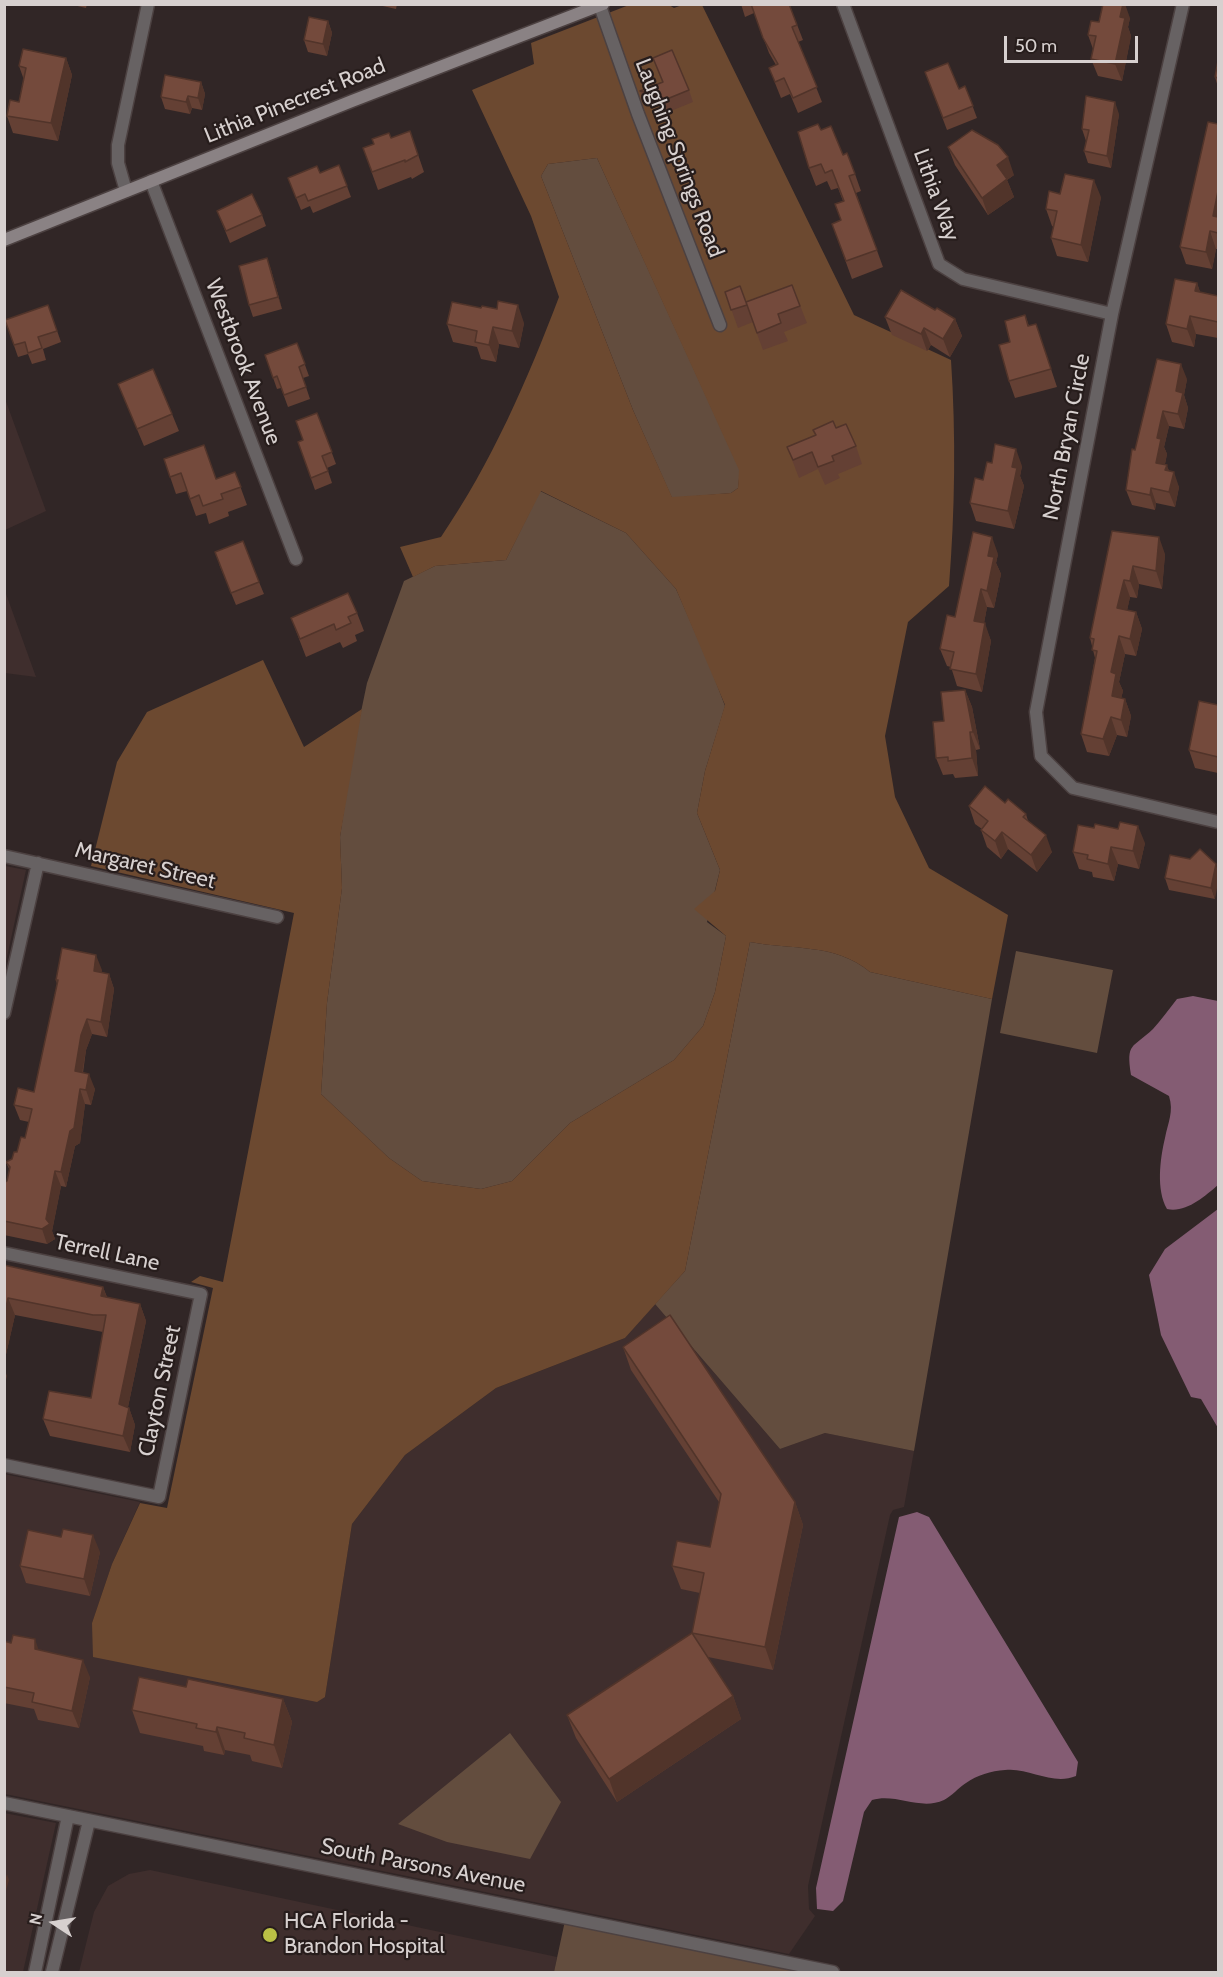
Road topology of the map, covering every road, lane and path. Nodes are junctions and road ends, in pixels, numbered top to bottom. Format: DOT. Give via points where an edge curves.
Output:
graph roads {
  1 [pos="148,4"];
  2 [pos="843,4"];
  3 [pos="1183,4"];
  4 [pos="601,5"];
  5 [pos="152,181"];
  6 [pos="126,191"];
  7 [pos="4,240"];
  8 [pos="1112,314"];
  9 [pos="720,325"];
  10 [pos="296,559"];
  11 [pos="1218,822"];
  12 [pos="4,856"];
  13 [pos="38,863"];
  14 [pos="277,917"];
  15 [pos="4,1013"];
  16 [pos="4,1253"];
  17 [pos="201,1294"];
  18 [pos="4,1465"];
  19 [pos="4,1803"];
  20 [pos="68,1816"];
  21 [pos="89,1821"];
  22 [pos="35,1972"];
  23 [pos="52,1972"];
  24 [pos="833,1972"];
  1 -- 6 [label="street" via="118,145 118,163"];
  2 -- 8 [label="street, Lithia Way" via="939,264 963,279"];
  3 -- 8 [label="street, North Bryan Circle"];
  4 -- 5 [label="main road, Lithia Pinecrest Road"];
  4 -- 9 [label="street, Laughing Springs Road" via="638,114"];
  5 -- 6 [label="main road, Lithia Pinecrest Road"];
  5 -- 10 [label="street, Westbrook Avenue"];
  6 -- 7 [label="main road, Lithia Pinecrest Road"];
  8 -- 11 [label="street, North Bryan Circle" via="1036,712 1041,756 1073,788"];
  12 -- 13 [label="street, Margaret Street"];
  13 -- 14 [label="street, Margaret Street"];
  13 -- 15 [label="street"];
  16 -- 17 [label="street, Terrell Lane"];
  17 -- 18 [label="street, Clayton Street" via="159,1497"];
  19 -- 20 [label="street, South Parsons Avenue"];
  20 -- 21 [label="street, South Parsons Avenue"];
  20 -- 22 [label="street"];
  21 -- 23 [label="street"];
  21 -- 24 [label="street, South Parsons Avenue"];
}
